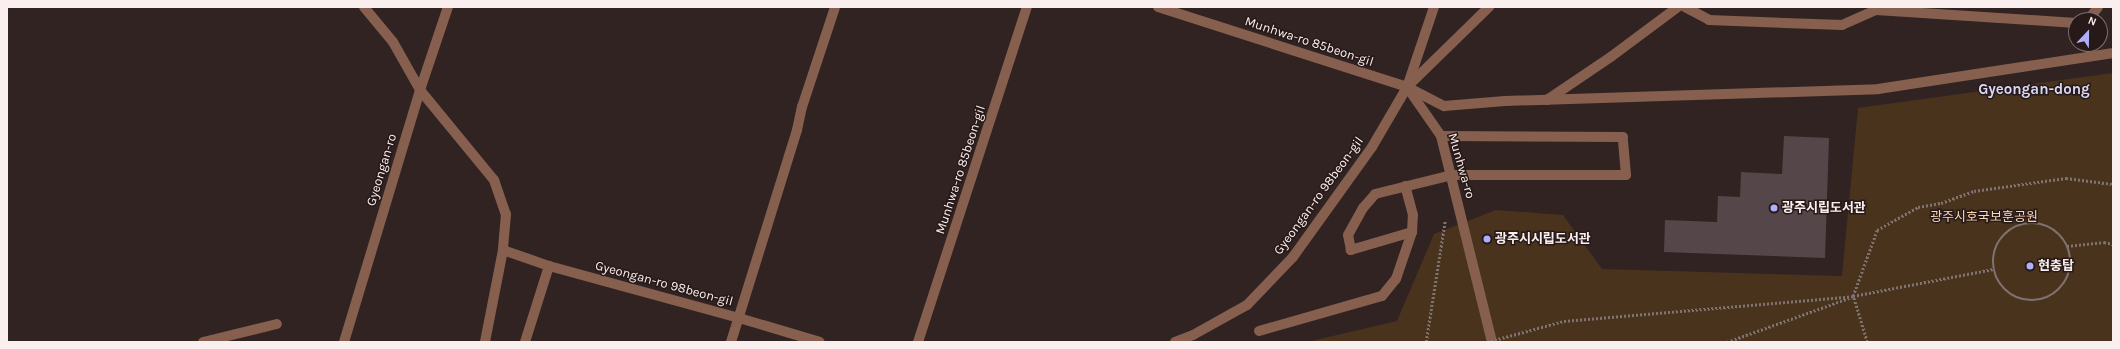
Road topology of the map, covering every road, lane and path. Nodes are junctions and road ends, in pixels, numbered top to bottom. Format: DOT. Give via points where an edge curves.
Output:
graph roads {
  1 [pos="364,7"];
  2 [pos="448,7"];
  3 [pos="834,7"];
  4 [pos="1028,7"];
  5 [pos="1158,7"];
  6 [pos="1434,7"];
  7 [pos="1489,7"];
  8 [pos="1678,7"];
  9 [pos="1685,7"];
  10 [pos="2068,22"];
  11 [pos="2113,53"];
  12 [pos="1406,87"];
  13 [pos="420,90"];
  14 [pos="1547,100"];
  15 [pos="1441,136"];
  16 [pos="1452,175"];
  17 [pos="2113,184"];
  18 [pos="1405,186"];
  19 [pos="1446,213"];
  20 [pos="1412,232"];
  21 [pos="2113,244"];
  22 [pos="2068,246"];
  23 [pos="503,250"];
  24 [pos="549,266"];
  25 [pos="1993,269"];
  26 [pos="1853,296"];
  27 [pos="739,318"];
  28 [pos="277,324"];
  29 [pos="1259,331"];
  30 [pos="202,342"];
  31 [pos="344,342"];
  32 [pos="485,342"];
  33 [pos="525,342"];
  34 [pos="731,342"];
  35 [pos="820,342"];
  36 [pos="918,342"];
  37 [pos="1175,342"];
  38 [pos="1426,342"];
  39 [pos="1487,342"];
  40 [pos="1492,342"];
  41 [pos="1727,342"];
  42 [pos="1867,342"];
  1 -- 13 [label="street" via="393,42"];
  2 -- 13 [label="street, Gyeongan-ro"];
  3 -- 27 [label="street"];
  4 -- 36 [label="street, Munhwa-ro 85beon-gil"];
  5 -- 12 [label="street, Munhwa-ro 85beon-gil"];
  6 -- 12 [label="street"];
  7 -- 12 [label="street"];
  8 -- 14 [label="street"];
  9 -- 10 [label="street" via="1709,20 1842,24 1876,10"];
  11 -- 14 [label="street, Munhwa-ro 85beon-gil" via="1878,89"];
  12 -- 14 [label="street, Munhwa-ro 85beon-gil" via="1444,106"];
  12 -- 15 [label="street, Munhwa-ro"];
  12 -- 37 [label="street, Gyeongan-ro 98beon-gil" via="1372,147 1293,258 1246,305 1193,335"];
  13 -- 23 [label="street" via="494,180 506,214"];
  13 -- 31 [label="street, Gyeongan-ro"];
  15 -- 16 [label="street, Munhwa-ro"];
  15 -- 16 [label="street" via="1623,137 1626,175"];
  16 -- 18 [label="street"];
  16 -- 40 [label="street, Munhwa-ro"];
  17 -- 26 [label="path" via="2066,178 1974,191 1941,203 1918,207 1878,230"];
  18 -- 20 [label="street" via="1413,215"];
  18 -- 20 [label="street" via="1376,194 1363,208 1348,236 1351,250"];
  19 -- 38 [label="path"];
  20 -- 29 [label="street" via="1396,279 1382,296"];
  21 -- 22 [label="path" via="2104,242"];
  22 -- 25 [label="path" via="2051,228 2027,223 2004,234 1993,255"];
  22 -- 25 [label="path" via="2071,258 2070,272 2056,293 2044,299 2030,301 2017,298 1997,281"];
  23 -- 24 [label="street, Gyeongan-ro 98beon-gil"];
  23 -- 32 [label="street"];
  24 -- 27 [label="street, Gyeongan-ro 98beon-gil"];
  24 -- 33 [label="street"];
  25 -- 26 [label="path"];
  26 -- 39 [label="path, bridge" via="1564,322"];
  26 -- 41 [label="path"];
  26 -- 42 [label="path"];
  27 -- 34 [label="street"];
  27 -- 35 [label="street, Gyeongan-ro 98beon-gil"];
  28 -- 30 [label="street"];
}
